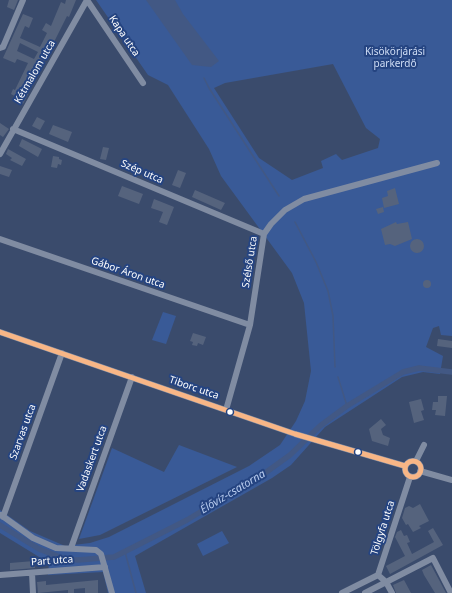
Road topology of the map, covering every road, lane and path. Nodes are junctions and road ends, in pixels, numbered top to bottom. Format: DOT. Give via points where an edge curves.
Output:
graph roads {
  1 [pos="22,0"];
  2 [pos="87,0"];
  3 [pos="0,48"];
  4 [pos="144,83"];
  5 [pos="13,129"];
  6 [pos="0,154"];
  7 [pos="437,163"];
  8 [pos="264,234"];
  9 [pos="0,239"];
  10 [pos="250,325"];
  11 [pos="0,332"];
  12 [pos="62,353"];
  13 [pos="132,377"];
  14 [pos="226,410"];
  15 [pos="424,446"];
  16 [pos="416,461"];
  17 [pos="405,466"];
  18 [pos="420,471"];
  19 [pos="410,477"];
  20 [pos="452,480"];
  21 [pos="2,516"];
  22 [pos="71,548"];
  23 [pos="105,565"];
  24 [pos="32,572"];
  25 [pos="378,574"];
  26 [pos="0,575"];
  27 [pos="386,582"];
  28 [pos="33,593"];
  29 [pos="112,593"];
  30 [pos="342,593"];
  31 [pos="365,593"];
  32 [pos="392,593"];
  33 [pos="451,593"];
  1 -- 3 [label="street" via="3,47"];
  2 -- 4 [label="street, Kapa utca"];
  2 -- 5 [label="street, Kétmalom utca"];
  5 -- 6 [label="street, Kétmalom utca"];
  5 -- 8 [label="street, Szép utca"];
  7 -- 8 [label="street, Szélső utca" via="304,199 285,210"];
  8 -- 10 [label="street, Szélső utca"];
  9 -- 10 [label="street, Gábor Áron utca"];
  10 -- 14 [label="street, Szélső utca"];
  11 -- 12 [label="street, Tiborc utca"];
  12 -- 13 [label="street, Tiborc utca"];
  12 -- 21 [label="street, Szarvas utca"];
  13 -- 14 [label="street, Tiborc utca"];
  13 -- 22 [label="street, Vadaskert utca"];
  14 -- 17 [label="street, Tiborc utca" via="299,435"];
  15 -- 16 [label="street"];
  16 -- 17 [label="street" via="408,462"];
  16 -- 18 [label="street" via="419,463"];
  17 -- 19 [label="street" via="405,472"];
  18 -- 19 [label="street" via="416,476"];
  18 -- 20 [label="street"];
  19 -- 25 [label="street, Tölgyfa utca"];
  21 -- 22 [label="street" via="33,538 56,548"];
  22 -- 23 [label="street" via="96,550 103,555"];
  23 -- 24 [label="street, Part utca"];
  23 -- 29 [label="street"];
  24 -- 26 [label="street, Part utca"];
  24 -- 28 [label="street"];
  25 -- 27 [label="street"];
  25 -- 30 [label="street"];
  27 -- 31 [label="street"];
  27 -- 32 [label="street"];
  27 -- 33 [label="street" via="433,558"];
}
